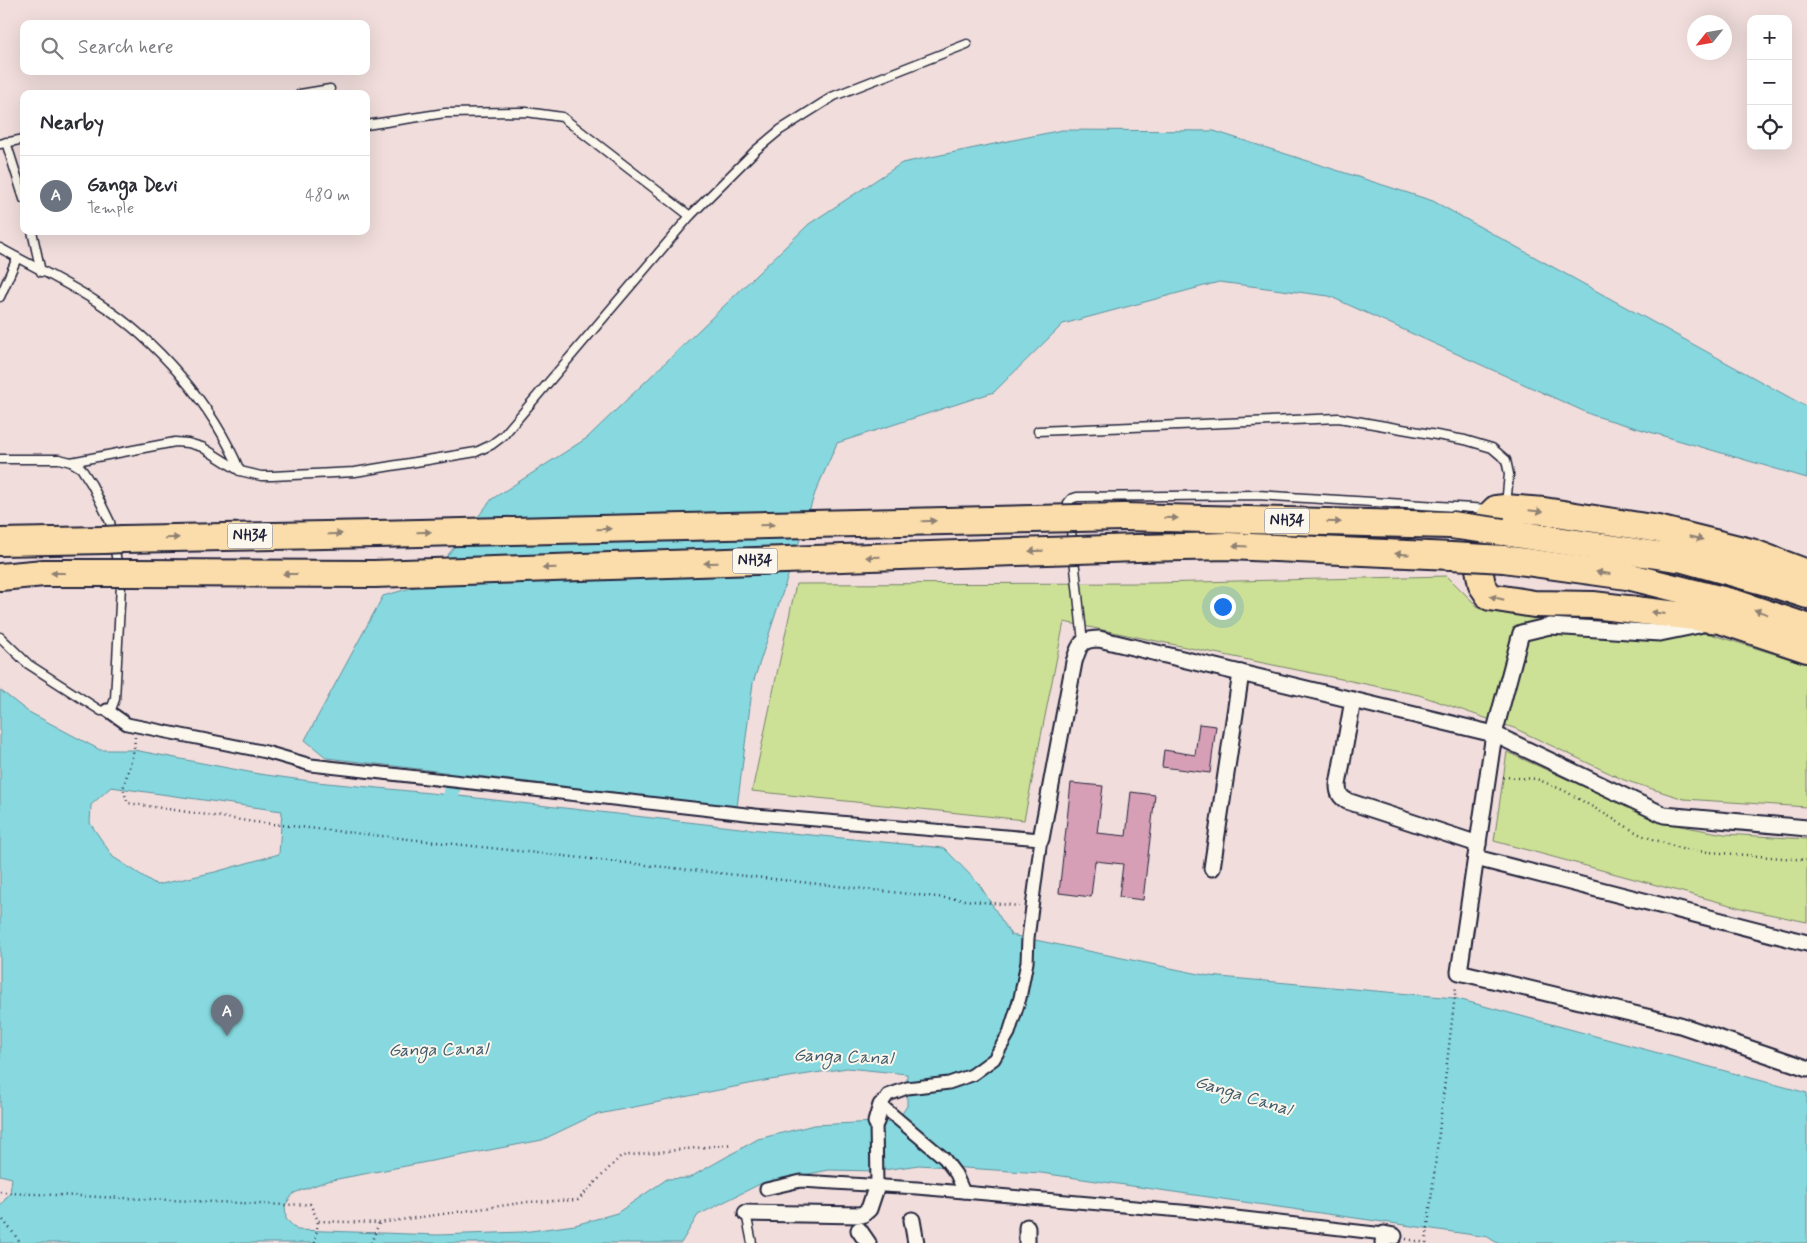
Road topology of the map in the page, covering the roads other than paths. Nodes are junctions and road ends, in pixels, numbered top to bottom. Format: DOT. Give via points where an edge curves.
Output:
graph roads {
  1 [pos="967,44"];
  2 [pos="330,89"];
  3 [pos="324,90"];
  4 [pos="370,124"];
  5 [pos="20,140"];
  6 [pos="3,143"];
  7 [pos="20,188"];
  8 [pos="690,216"];
  9 [pos="33,235"];
  10 [pos="0,248"];
  11 [pos="17,258"];
  12 [pos="41,272"];
  13 [pos="0,297"];
  14 [pos="1038,432"];
  15 [pos="0,460"];
  16 [pos="71,462"];
  17 [pos="240,471"];
  18 [pos="1501,516"];
  19 [pos="0,542"];
  20 [pos="1807,573"];
  21 [pos="0,577"];
  22 [pos="1807,596"];
  23 [pos="1720,620"];
  24 [pos="1807,627"];
  25 [pos="0,637"];
  26 [pos="1083,642"];
  27 [pos="1807,649"];
  28 [pos="1241,673"];
  29 [pos="1354,700"];
  30 [pos="108,710"];
  31 [pos="1494,734"];
  32 [pos="1807,828"];
  33 [pos="1041,839"];
  34 [pos="1477,851"];
  35 [pos="1212,868"];
  36 [pos="1807,943"];
  37 [pos="1807,1068"];
  38 [pos="881,1105"];
  39 [pos="876,1122"];
  40 [pos="877,1178"];
  41 [pos="766,1189"];
  42 [pos="964,1192"];
  43 [pos="746,1213"];
  44 [pos="912,1220"];
  45 [pos="1027,1228"];
  46 [pos="859,1230"];
  47 [pos="1387,1238"];
  48 [pos="752,1243"];
  49 [pos="868,1243"];
  50 [pos="916,1243"];
  51 [pos="1027,1243"];
  1 -- 8 [label="lane" via="834,96 780,130"];
  2 -- 3 [label="lane"];
  4 -- 8 [label="lane" via="445,113 526,112 562,117"];
  5 -- 6 [label="lane"];
  6 -- 7 [label="lane"];
  8 -- 17 [label="lane" via="503,436 491,445 476,452 355,472 261,476"];
  9 -- 12 [label="lane"];
  10 -- 11 [label="lane"];
  11 -- 12 [label="lane"];
  11 -- 13 [label="lane"];
  12 -- 17 [label="lane" via="97,302 143,336 192,389 230,448"];
  14 -- 18 [label="lane" via="1339,418 1465,440 1492,448 1506,460 1509,474"];
  15 -- 16 [label="lane" via="59,459"];
  16 -- 17 [label="lane" via="182,442 202,447"];
  16 -- 30 [label="lane" via="81,468 110,522 121,585 115,699"];
  19 -- 18 [label="highway, NH34, one-way, bridge" via="1123,517 1451,525"];
  18 -- 20 [label="highway, one-way" via="1544,511 1658,529 1751,552"];
  18 -- 22 [label="highway, NH34" via="1683,559"];
  23 -- 18 [label="highway, one-way" via="1594,604 1534,604 1490,597 1482,585 1479,569 1490,515"];
  18 -- 26 [label="lane" via="1257,495 1077,497 1068,503"];
  24 -- 21 [label="highway, NH34, one-way, bridge" via="1735,603 1627,576 1504,559 1229,546 374,574 44,573"];
  23 -- 27 [label="highway"];
  23 -- 31 [label="street" via="1660,632 1550,626 1521,633"];
  25 -- 30 [label="lane" via="48,678 101,710"];
  26 -- 28 [label="street" via="1099,639"];
  26 -- 33 [label="street" via="1074,662"];
  28 -- 29 [label="street"];
  28 -- 35 [label="street"];
  29 -- 31 [label="street"];
  29 -- 34 [label="street" via="1338,785 1341,797"];
  30 -- 33 [label="street" via="127,724 311,764 755,815"];
  31 -- 32 [label="street" via="1664,815"];
  31 -- 34 [label="street"];
  33 -- 38 [label="street" via="1020,998 1009,1033 994,1059 972,1075 949,1083 907,1088 888,1095"];
  34 -- 36 [label="street"];
  34 -- 37 [label="street" via="1459,972 1680,1025"];
  38 -- 39 [label="street"];
  38 -- 42 [label="street" via="944,1158"];
  39 -- 40 [label="street"];
  40 -- 41 [label="street" via="801,1181"];
  40 -- 42 [label="street"];
  40 -- 43 [label="street" via="869,1209 862,1215"];
  42 -- 47 [label="street" via="1192,1212"];
  43 -- 48 [label="lane"];
  44 -- 50 [label="street"];
  45 -- 51 [label="street"];
  46 -- 49 [label="street"];
}
